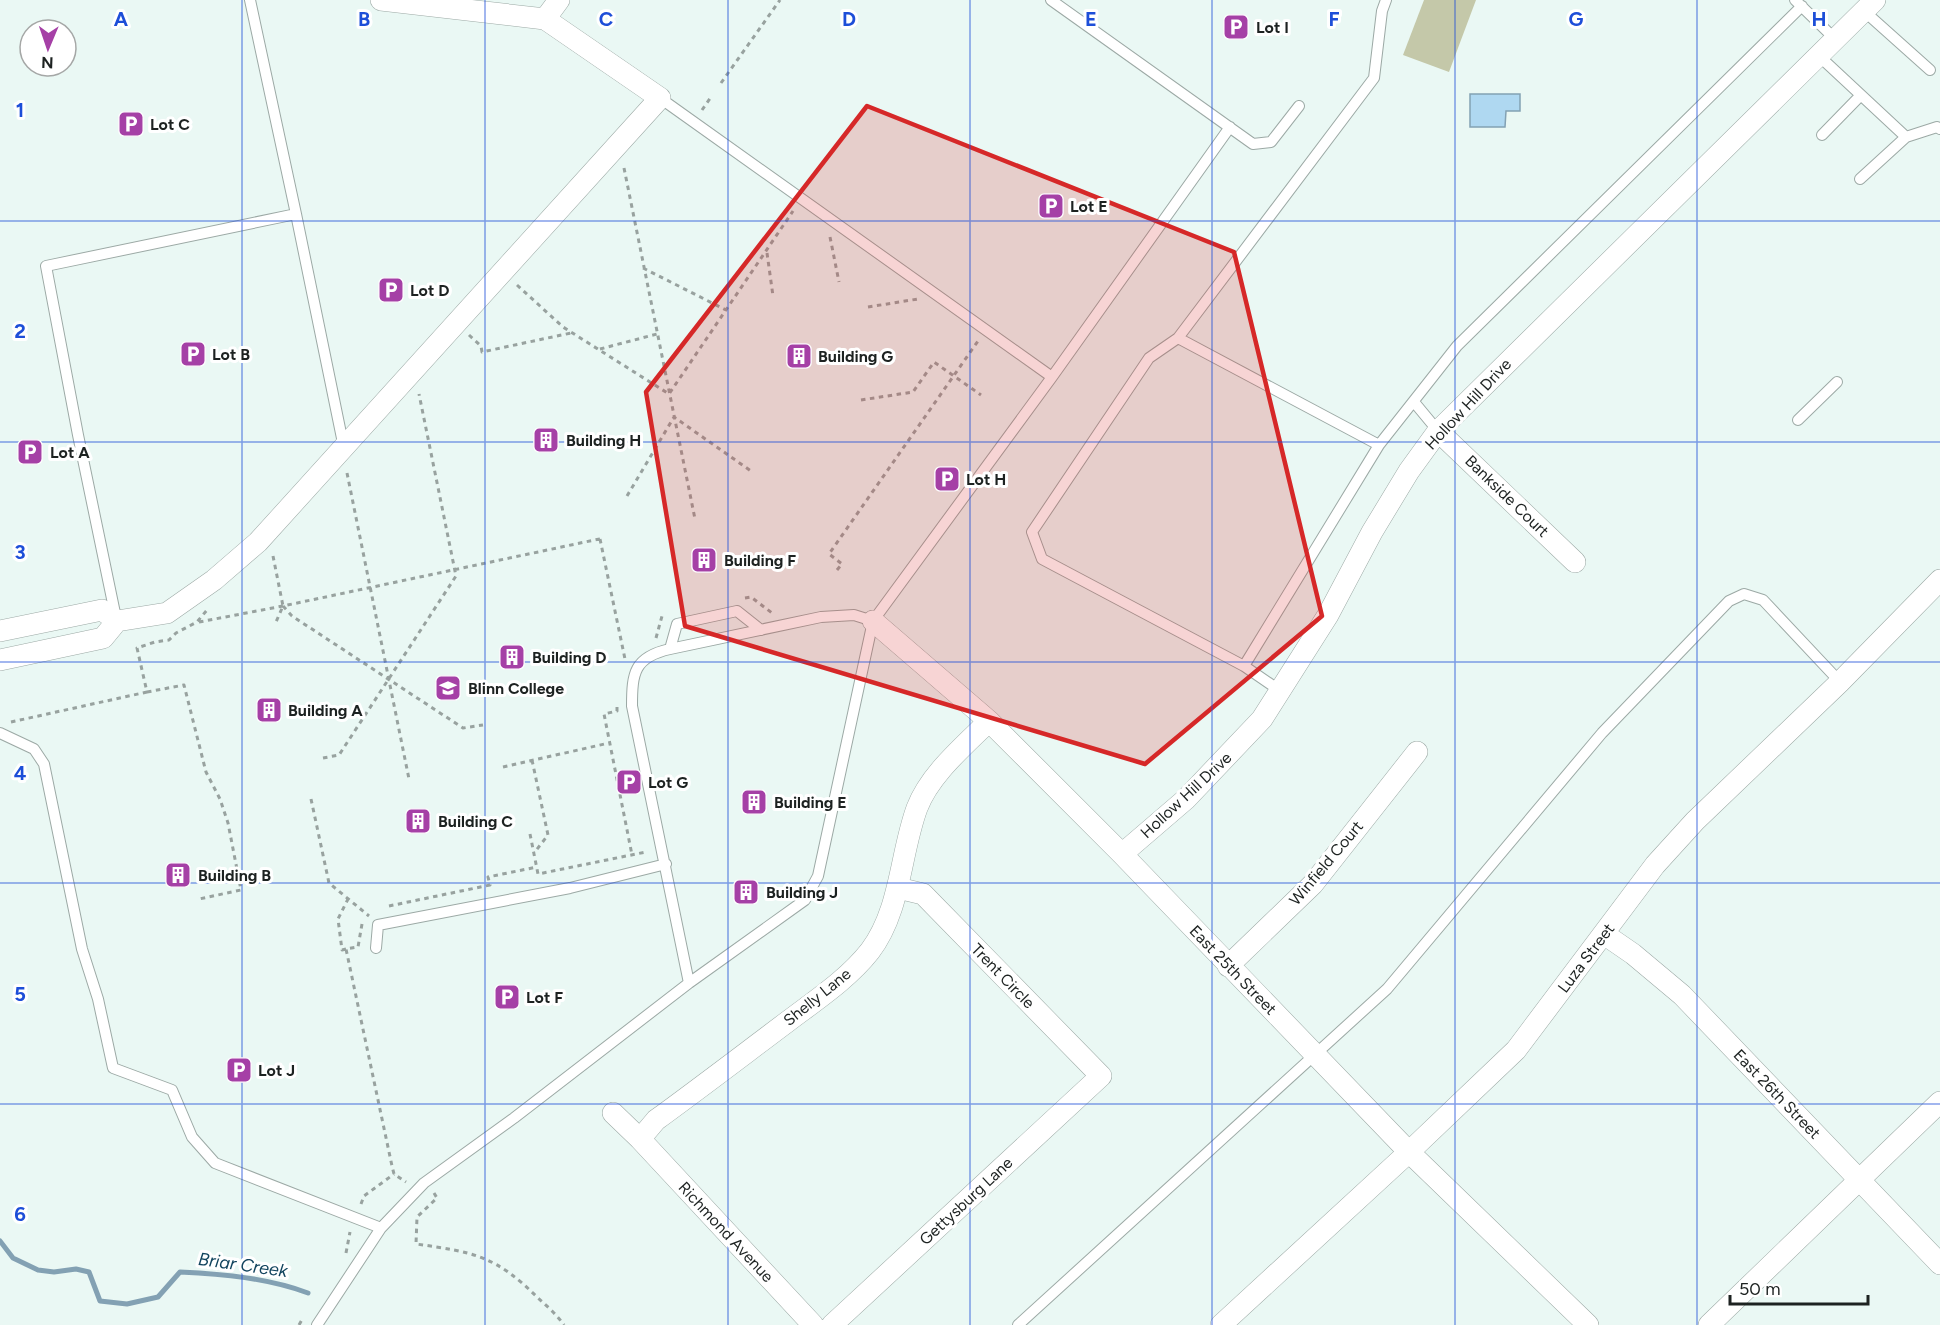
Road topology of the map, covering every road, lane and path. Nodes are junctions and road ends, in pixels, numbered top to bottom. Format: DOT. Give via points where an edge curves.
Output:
graph roads {
  1 [pos="250,0"];
  2 [pos="381,0"];
  3 [pos="559,0"];
  4 [pos="780,0"];
  5 [pos="1052,0"];
  6 [pos="1386,0"];
  7 [pos="407,2"];
  8 [pos="1799,3"];
  9 [pos="1869,5"];
  10 [pos="545,19"];
  11 [pos="1834,38"];
  12 [pos="1818,55"];
  13 [pos="1930,70"];
  14 [pos="721,82"];
  15 [pos="1861,95"];
  16 [pos="711,97"];
  17 [pos="660,98"];
  18 [pos="1299,106"];
  19 [pos="700,113"];
  20 [pos="1230,127"];
  21 [pos="1940,129"];
  22 [pos="1821,135"];
  23 [pos="1906,137"];
  24 [pos="622,160"];
  25 [pos="1860,179"];
  26 [pos="794,211"];
  27 [pos="296,214"];
  28 [pos="838,243"];
  29 [pos="767,251"];
  30 [pos="643,268"];
  31 [pos="510,278"];
  32 [pos="839,282"];
  33 [pos="909,293"];
  34 [pos="937,295"];
  35 [pos="773,296"];
  36 [pos="918,299"];
  37 [pos="868,307"];
  38 [pos="726,310"];
  39 [pos="463,330"];
  40 [pos="572,333"];
  41 [pos="657,334"];
  42 [pos="969,335"];
  43 [pos="1178,338"];
  44 [pos="599,349"];
  45 [pos="954,376"];
  46 [pos="1052,376"];
  47 [pos="1837,382"];
  48 [pos="418,392"];
  49 [pos="669,394"];
  50 [pos="981,395"];
  51 [pos="861,400"];
  52 [pos="1413,402"];
  53 [pos="674,417"];
  54 [pos="1798,420"];
  55 [pos="1438,431"];
  56 [pos="1379,445"];
  57 [pos="345,458"];
  58 [pos="751,471"];
  59 [pos="627,496"];
  60 [pos="695,519"];
  61 [pos="272,553"];
  62 [pos="1575,562"];
  63 [pos="456,570"];
  64 [pos="837,570"];
  65 [pos="1940,580"];
  66 [pos="369,588"];
  67 [pos="740,600"];
  68 [pos="211,606"];
  69 [pos="283,606"];
  70 [pos="777,613"];
  71 [pos="673,614"];
  72 [pos="117,621"];
  73 [pos="873,621"];
  74 [pos="197,622"];
  75 [pos="276,622"];
  76 [pos="761,630"];
  77 [pos="0,631"];
  78 [pos="649,642"];
  79 [pos="670,649"];
  80 [pos="631,655"];
  81 [pos="0,660"];
  82 [pos="1244,666"];
  83 [pos="389,680"];
  84 [pos="1840,682"];
  85 [pos="1279,690"];
  86 [pos="147,692"];
  87 [pos="616,702"];
  88 [pos="989,720"];
  89 [pos="483,724"];
  90 [pos="4,730"];
  91 [pos="609,743"];
  92 [pos="1417,752"];
  93 [pos="323,758"];
  94 [pos="532,760"];
  95 [pos="502,767"];
  96 [pos="409,779"];
  97 [pos="311,799"];
  98 [pos="530,834"];
  99 [pos="646,852"];
  100 [pos="534,853"];
  101 [pos="1122,854"];
  102 [pos="632,855"];
  103 [pos="666,864"];
  104 [pos="537,867"];
  105 [pos="898,888"];
  106 [pos="199,898"];
  107 [pos="348,899"];
  108 [pos="381,908"];
  109 [pos="374,911"];
  110 [pos="369,915"];
  111 [pos="1604,934"];
  112 [pos="376,948"];
  113 [pos="346,949"];
  114 [pos="1228,966"];
  115 [pos="689,983"];
  116 [pos="1314,1055"];
  117 [pos="1101,1076"];
  118 [pos="1940,1102"];
  119 [pos="613,1113"];
  120 [pos="640,1139"];
  121 [pos="1409,1152"];
  122 [pos="394,1174"];
  123 [pos="1860,1180"];
  124 [pos="405,1182"];
  125 [pos="434,1193"];
  126 [pos="360,1207"];
  127 [pos="381,1227"];
  128 [pos="1940,1264"];
  129 [pos="317,1325"];
  130 [pos="564,1325"];
  131 [pos="813,1325"];
  132 [pos="832,1325"];
  133 [pos="1018,1325"];
  134 [pos="1221,1325"];
  135 [pos="1588,1325"];
  136 [pos="1709,1325"];
  1 -- 27 [label="lane"];
  2 -- 7 [label="street"];
  3 -- 10 [label="street"];
  4 -- 14 [label="path"];
  5 -- 20 [label="lane"];
  6 -- 43 [label="lane" via="1374,78"];
  7 -- 10 [label="street"];
  8 -- 11 [label="lane"];
  8 -- 52 [label="lane" via="1457,346"];
  9 -- 11 [label="street, Hollow Hill Drive"];
  9 -- 13 [label="lane"];
  10 -- 17 [label="street"];
  11 -- 12 [label="street, Hollow Hill Drive"];
  12 -- 15 [label="lane"];
  12 -- 55 [label="street, Hollow Hill Drive"];
  15 -- 22 [label="lane"];
  15 -- 23 [label="lane"];
  16 -- 19 [label="path"];
  17 -- 34 [label="lane"];
  17 -- 57 [label="street"];
  18 -- 20 [label="lane" via="1271,142 1253,144"];
  20 -- 46 [label="lane"];
  21 -- 23 [label="lane"];
  23 -- 25 [label="lane"];
  24 -- 30 [label="path"];
  26 -- 29 [label="path"];
  27 -- 57 [label="lane"];
  27 -- 72 [label="lane" via="46,266"];
  28 -- 32 [label="path" via="830,236"];
  29 -- 35 [label="path"];
  29 -- 38 [label="path"];
  30 -- 38 [label="path"];
  30 -- 41 [label="path"];
  31 -- 40 [label="path"];
  33 -- 36 [label="path"];
  34 -- 36 [label="path"];
  34 -- 46 [label="lane"];
  36 -- 37 [label="path"];
  38 -- 49 [label="path"];
  39 -- 40 [label="path" via="481,346 482,352"];
  40 -- 44 [label="path"];
  41 -- 44 [label="path"];
  41 -- 49 [label="path"];
  42 -- 45 [label="path" via="978,342"];
  43 -- 56 [label="lane"];
  43 -- 82 [label="lane" via="1149,358 1032,532 1042,559"];
  44 -- 49 [label="path"];
  45 -- 50 [label="path"];
  45 -- 51 [label="path" via="934,362 913,392"];
  45 -- 64 [label="path" via="829,554 842,564"];
  46 -- 73 [label="lane"];
  47 -- 54 [label="lane"];
  48 -- 63 [label="path"];
  49 -- 53 [label="path"];
  52 -- 55 [label="lane"];
  52 -- 56 [label="lane"];
  53 -- 58 [label="path"];
  53 -- 59 [label="path"];
  53 -- 60 [label="path"];
  55 -- 62 [label="street, Bankside Court"];
  55 -- 85 [label="street, Hollow Hill Drive" via="1409,471 1328,615"];
  56 -- 82 [label="lane"];
  57 -- 66 [label="path"];
  57 -- 72 [label="street" via="214,580 167,613"];
  61 -- 69 [label="path"];
  63 -- 66 [label="path"];
  63 -- 80 [label="path" via="602,538 626,661"];
  63 -- 83 [label="path" via="456,576"];
  65 -- 84 [label="street, Luza Street"];
  66 -- 69 [label="path"];
  66 -- 83 [label="path"];
  67 -- 70 [label="path" via="751,597"];
  68 -- 74 [label="path"];
  69 -- 74 [label="path"];
  69 -- 75 [label="path"];
  69 -- 83 [label="path" via="292,616"];
  71 -- 78 [label="path" via="662,616 655,640"];
  72 -- 77 [label="street" via="102,610"];
  72 -- 81 [label="street" via="102,638"];
  73 -- 76 [label="lane" via="854,615 821,617"];
  73 -- 88 [label="street, East 25th Street"];
  73 -- 115 [label="lane" via="818,876 805,900"];
  74 -- 86 [label="path" via="169,640 137,648"];
  76 -- 79 [label="lane"];
  76 -- 79 [label="lane" via="737,611 677,624"];
  79 -- 103 [label="lane" via="643,660 632,681 633,706"];
  82 -- 85 [label="lane"];
  83 -- 89 [label="path" via="463,728"];
  83 -- 93 [label="path" via="339,755"];
  83 -- 96 [label="path"];
  84 -- 111 [label="street, Luza Street" via="1695,821 1655,865"];
  84 -- 116 [label="lane" via="1763,600 1744,594 1729,601 1602,733 1387,989"];
  85 -- 101 [label="street, Hollow Hill Drive" via="1262,719 1232,751 1186,799"];
  86 -- 90 [label="path" via="10,722"];
  86 -- 106 [label="path" via="184,685 206,772 228,823 241,890"];
  87 -- 91 [label="path" via="617,711 604,714"];
  88 -- 101 [label="street, East 25th Street"];
  88 -- 105 [label="street, Shelly Lane" via="944,767 917,807"];
  90 -- 127 [label="lane" via="34,749 44,764 82,949 113,1068 172,1090 192,1137 215,1163"];
  91 -- 94 [label="path"];
  91 -- 102 [label="path"];
  92 -- 114 [label="street, Winfield Court" via="1312,884"];
  94 -- 95 [label="path"];
  94 -- 100 [label="path" via="548,835"];
  97 -- 107 [label="path" via="329,883"];
  98 -- 100 [label="path"];
  99 -- 102 [label="path"];
  100 -- 104 [label="path"];
  101 -- 114 [label="street, East 25th Street"];
  102 -- 104 [label="path" via="538,874"];
  103 -- 112 [label="lane" via="570,888 378,925"];
  103 -- 115 [label="lane"];
  104 -- 108 [label="path" via="488,877 490,885"];
  105 -- 117 [label="street, Trent Circle" via="923,894"];
  105 -- 120 [label="street, Shelly Lane" via="870,951 838,983 656,1120"];
  107 -- 110 [label="path"];
  107 -- 113 [label="path" via="338,919 342,950"];
  109 -- 110 [label="path"];
  110 -- 113 [label="path" via="360,931 358,947"];
  111 -- 121 [label="street, Luza Street" via="1516,1050"];
  111 -- 123 [label="street, East 26th Street" via="1682,995"];
  113 -- 122 [label="path"];
  114 -- 116 [label="street, East 25th Street"];
  115 -- 127 [label="lane" via="424,1183"];
  116 -- 121 [label="street, East 25th Street"];
  116 -- 133 [label="lane"];
  117 -- 132 [label="street, Gettysburg Lane"];
  118 -- 123 [label="street"];
  119 -- 120 [label="street, Richmond Avenue"];
  120 -- 131 [label="street, Richmond Avenue"];
  121 -- 134 [label="street, Luza Street"];
  121 -- 135 [label="street, East 25th Street"];
  122 -- 124 [label="path"];
  122 -- 126 [label="path" via="364,1196"];
  123 -- 128 [label="street, East 26th Street"];
  123 -- 136 [label="street"];
  125 -- 130 [label="path" via="437,1198 417,1216 416,1244 461,1251 497,1264 518,1277"];
  127 -- 129 [label="lane"];
}
